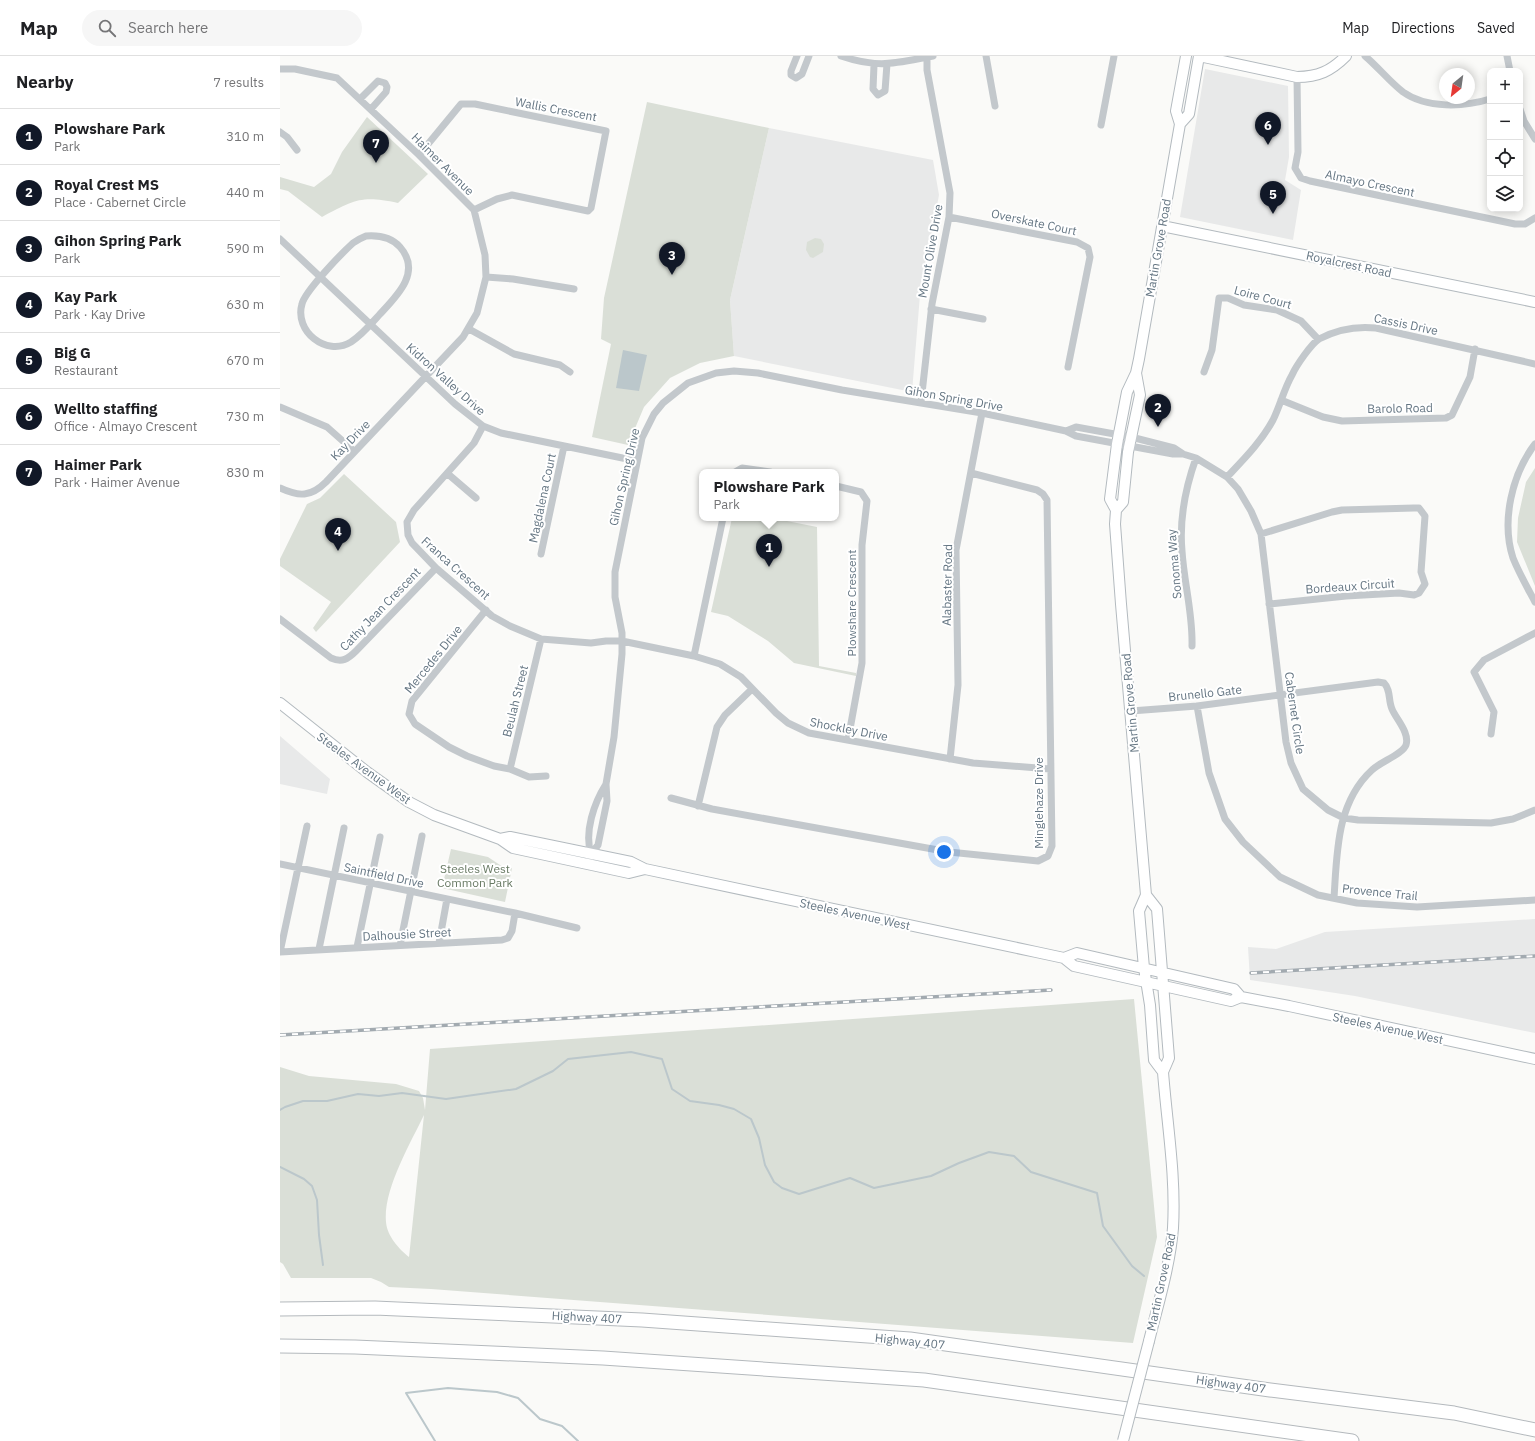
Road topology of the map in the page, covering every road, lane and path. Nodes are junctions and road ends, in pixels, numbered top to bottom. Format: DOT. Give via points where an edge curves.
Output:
graph roads {
  1 [pos="797,56"];
  2 [pos="808,56"];
  3 [pos="841,56"];
  4 [pos="929,56"];
  5 [pos="986,56"];
  6 [pos="1114,56"];
  7 [pos="1186,56"];
  8 [pos="1199,56"];
  9 [pos="1346,56"];
  10 [pos="1365,56"];
  11 [pos="1507,56"];
  12 [pos="887,64"];
  13 [pos="874,65"];
  14 [pos="1509,68"];
  15 [pos="280,69"];
  16 [pos="1297,77"];
  17 [pos="360,99"];
  18 [pos="1487,100"];
  19 [pos="995,106"];
  20 [pos="371,110"];
  21 [pos="1523,118"];
  22 [pos="1180,124"];
  23 [pos="1101,125"];
  24 [pos="280,132"];
  25 [pos="1535,139"];
  26 [pos="297,150"];
  27 [pos="419,155"];
  28 [pos="474,210"];
  29 [pos="949,216"];
  30 [pos="1535,218"];
  31 [pos="1162,226"];
  32 [pos="280,239"];
  33 [pos="486,277"];
  34 [pos="321,278"];
  35 [pos="574,289"];
  36 [pos="1535,302"];
  37 [pos="931,309"];
  38 [pos="983,319"];
  39 [pos="370,324"];
  40 [pos="469,329"];
  41 [pos="1318,339"];
  42 [pos="1475,349"];
  43 [pos="1535,364"];
  44 [pos="1068,367"];
  45 [pos="570,372"];
  46 [pos="1204,372"];
  47 [pos="1136,373"];
  48 [pos="426,377"];
  49 [pos="1281,400"];
  50 [pos="921,402"];
  51 [pos="280,407"];
  52 [pos="982,413"];
  53 [pos="483,426"];
  54 [pos="1118,439"];
  55 [pos="1130,441"];
  56 [pos="1535,444"];
  57 [pos="564,446"];
  58 [pos="354,451"];
  59 [pos="1196,458"];
  60 [pos="637,461"];
  61 [pos="971,473"];
  62 [pos="448,474"];
  63 [pos="1227,477"];
  64 [pos="839,487"];
  65 [pos="280,488"];
  66 [pos="476,498"];
  67 [pos="1116,510"];
  68 [pos="721,521"];
  69 [pos="1261,534"];
  70 [pos="541,554"];
  71 [pos="436,568"];
  72 [pos="1535,602"];
  73 [pos="1270,604"];
  74 [pos="486,610"];
  75 [pos="280,618"];
  76 [pos="1535,633"];
  77 [pos="541,639"];
  78 [pos="622,641"];
  79 [pos="1192,646"];
  80 [pos="694,656"];
  81 [pos="752,689"];
  82 [pos="1280,696"];
  83 [pos="280,703"];
  84 [pos="1198,706"];
  85 [pos="1131,711"];
  86 [pos="1491,734"];
  87 [pos="848,740"];
  88 [pos="950,759"];
  89 [pos="510,768"];
  90 [pos="1050,769"];
  91 [pos="546,776"];
  92 [pos="606,784"];
  93 [pos="670,798"];
  94 [pos="698,806"];
  95 [pos="1535,810"];
  96 [pos="1344,818"];
  97 [pos="307,826"];
  98 [pos="344,828"];
  99 [pos="422,836"];
  100 [pos="380,837"];
  101 [pos="500,839"];
  102 [pos="591,854"];
  103 [pos="280,864"];
  104 [pos="588,864"];
  105 [pos="298,868"];
  106 [pos="645,869"];
  107 [pos="335,876"];
  108 [pos="370,883"];
  109 [pos="410,892"];
  110 [pos="1146,895"];
  111 [pos="1334,898"];
  112 [pos="447,899"];
  113 [pos="1535,900"];
  114 [pos="515,913"];
  115 [pos="577,928"];
  116 [pos="439,943"];
  117 [pos="400,945"];
  118 [pos="357,947"];
  119 [pos="319,949"];
  120 [pos="280,952"];
  121 [pos="1064,958"];
  122 [pos="1144,968"];
  123 [pos="1162,973"];
  124 [pos="1146,983"];
  125 [pos="1163,987"];
  126 [pos="1241,997"];
  127 [pos="1535,1059"];
  128 [pos="1163,1072"];
  129 [pos="280,1309"];
  130 [pos="280,1346"];
  131 [pos="1454,1413"];
  132 [pos="1535,1424"];
  133 [pos="1535,1430"];
  134 [pos="1123,1441"];
  135 [pos="1352,1441"];
  1 -- 2 [label="street" via="791,73 796,78 802,74"];
  3 -- 13 [label="street"];
  4 -- 12 [label="street"];
  4 -- 29 [label="street, Mount Olive Drive" via="927,70 950,193"];
  5 -- 19 [label="street"];
  6 -- 23 [label="street"];
  7 -- 22 [label="main road, Martin Grove Road" via="1176,111"];
  8 -- 16 [label="main road"];
  8 -- 22 [label="main road, Martin Grove Road" via="1189,114"];
  9 -- 16 [label="main road" via="1331,70 1322,74"];
  10 -- 18 [label="street" via="1403,91 1417,99 1448,105"];
  11 -- 14 [label="street"];
  12 -- 13 [label="street"];
  12 -- 13 [label="street" via="885,91 878,94 873,89"];
  15 -- 17 [label="street, Haimer Avenue" via="304,70 337,78"];
  16 -- 30 [label="street, Almayo Crescent" via="1296,168 1302,178 1310,182 1515,224 1525,224"];
  17 -- 20 [label="street, Haimer Avenue"];
  17 -- 20 [label="street" via="378,82 384,83 387,87 386,92"];
  20 -- 27 [label="street, Haimer Avenue"];
  21 -- 25 [label="street"];
  22 -- 31 [label="main road, Martin Grove Road"];
  24 -- 26 [label="street"];
  27 -- 28 [label="street, Haimer Avenue"];
  27 -- 28 [label="street, Wallis Crescent" via="461,104 475,104 606,131 591,208 588,211 512,195"];
  28 -- 33 [label="street, Haimer Avenue" via="485,255"];
  29 -- 37 [label="street, Mount Olive Drive"];
  29 -- 44 [label="street, Overskate Court" via="1077,242 1088,248 1090,257"];
  31 -- 36 [label="main road, Royalcrest Road"];
  31 -- 47 [label="main road, Martin Grove Road"];
  32 -- 34 [label="street, Kidron Valley Drive"];
  33 -- 35 [label="street"];
  33 -- 40 [label="street, Haimer Avenue" via="482,300"];
  34 -- 39 [label="street, Kidron Valley Drive"];
  34 -- 39 [label="street" via="305,296 301,311 304,326 312,338 324,344 342,346 357,338"];
  34 -- 39 [label="street" via="350,246 360,239 378,236 389,239 399,246 408,265 408,278 402,290"];
  37 -- 38 [label="street"];
  37 -- 50 [label="street, Mount Olive Drive"];
  39 -- 48 [label="street, Kidron Valley Drive"];
  40 -- 45 [label="street" via="514,354 560,365"];
  40 -- 48 [label="street, Haimer Avenue"];
  41 -- 42 [label="street, Cassis Drive" via="1337,332 1365,327"];
  41 -- 46 [label="street, Loire Court" via="1301,321 1277,310 1219,298 1212,350"];
  41 -- 49 [label="street" via="1292,374"];
  42 -- 43 [label="street, Cassis Drive"];
  42 -- 49 [label="street, Barolo Road" via="1470,377 1452,415 1446,418 1342,421"];
  47 -- 54 [label="main road, Martin Grove Road" via="1127,392"];
  47 -- 55 [label="main road, Martin Grove Road" via="1140,395"];
  48 -- 53 [label="street, Kidron Valley Drive"];
  48 -- 58 [label="street, Kay Drive"];
  49 -- 63 [label="street" via="1274,419 1261,441"];
  50 -- 52 [label="street, Gihon Spring Drive"];
  50 -- 60 [label="street, Gihon Spring Drive" via="842,390 758,373 734,370 716,373 688,383 663,403 647,426"];
  51 -- 58 [label="street" via="327,427"];
  52 -- 54 [label="street, Gihon Spring Drive" via="1066,431 1076,427"];
  52 -- 61 [label="street, Alabaster Road"];
  53 -- 57 [label="street, Kidron Valley Drive" via="501,433"];
  53 -- 62 [label="street, Franca Crescent" via="474,443"];
  54 -- 55 [label="street, Gihon Spring Drive"];
  54 -- 67 [label="main road, Martin Grove Road" via="1110,499"];
  55 -- 59 [label="street, Cabernet Circle"];
  55 -- 67 [label="main road, Martin Grove Road" via="1123,502"];
  56 -- 72 [label="street" via="1513,489 1510,505 1513,557"];
  57 -- 60 [label="street, Kidron Valley Drive"];
  57 -- 70 [label="street, Magdalena Court"];
  58 -- 65 [label="street, Kay Drive" via="314,492 298,495"];
  59 -- 63 [label="street, Cabernet Circle"];
  59 -- 79 [label="street, Sonoma Way" via="1186,484 1181,522 1181,549 1192,625"];
  60 -- 78 [label="street, Gihon Spring Drive" via="614,584"];
  61 -- 88 [label="street, Alabaster Road" via="956,550 958,685"];
  61 -- 90 [label="street, Minglehaze Drive" via="1037,490 1047,500"];
  62 -- 66 [label="street"];
  62 -- 71 [label="street, Franca Crescent" via="414,510 407,522 408,535 412,543"];
  63 -- 69 [label="street, Cabernet Circle" via="1242,496"];
  64 -- 87 [label="street, Plowshare Crescent" via="861,492 867,501 862,545 862,663"];
  67 -- 85 [label="main road, Martin Grove Road" via="1119,583"];
  68 -- 80 [label="street"];
  69 -- 73 [label="street, Cabernet Circle"];
  69 -- 73 [label="street, Bordeaux Circuit" via="1342,510 1419,508 1424,516 1421,572 1425,584 1420,593 1346,596"];
  71 -- 74 [label="street, Franca Crescent"];
  71 -- 75 [label="street, Cathy Jean Crescent" via="350,658 345,660 331,658"];
  73 -- 82 [label="street, Cabernet Circle"];
  74 -- 77 [label="street, Franca Crescent" via="510,626"];
  74 -- 89 [label="street, Mercedes Drive" via="412,701 409,714 415,724 449,747 487,763"];
  76 -- 86 [label="street" via="1484,660 1474,672 1494,712"];
  77 -- 78 [label="street, Franca Crescent" via="583,643"];
  77 -- 89 [label="street, Beulah Street"];
  78 -- 80 [label="street, Shockley Drive"];
  78 -- 92 [label="street, Gihon Spring Drive" via="614,737"];
  80 -- 81 [label="street, Shockley Drive" via="731,670"];
  81 -- 87 [label="street, Shockley Drive" via="776,713 801,730"];
  81 -- 94 [label="street" via="725,715 717,727"];
  82 -- 84 [label="street, Brunello Gate"];
  82 -- 96 [label="street, Cabernet Circle" via="1291,763 1303,790 1328,810"];
  82 -- 96 [label="street, Brunello Gate" via="1381,682 1387,686 1392,709 1406,734 1406,744 1403,751 1381,763 1364,779"];
  83 -- 101 [label="main road, Steeles Avenue West" via="409,802 434,815"];
  84 -- 85 [label="street, Brunello Gate"];
  84 -- 111 [label="street, Provence Trail" via="1209,773 1225,819 1243,842 1280,877 1318,895"];
  85 -- 110 [label="main road, Martin Grove Road"];
  87 -- 88 [label="street, Shockley Drive"];
  88 -- 90 [label="street, Shockley Drive"];
  89 -- 91 [label="street, Mercedes Drive" via="529,777"];
  90 -- 94 [label="street, Minglehaze Drive" via="1052,846 1048,856 1038,861 949,852"];
  92 -- 102 [label="street, Gihon Spring Drive" via="607,801 598,845"];
  92 -- 102 [label="street, Gihon Spring Drive" via="596,799 588,843"];
  93 -- 94 [label="street, Minglehaze Drive"];
  95 -- 96 [label="street, Cabernet Circle" via="1513,820 1491,823"];
  96 -- 111 [label="street, Brunello Gate" via="1338,835"];
  97 -- 105 [label="street"];
  98 -- 107 [label="street"];
  99 -- 109 [label="street"];
  100 -- 108 [label="street"];
  101 -- 102 [label="main road, Steeles Avenue West" via="510,836"];
  101 -- 104 [label="main road, Steeles Avenue West" via="513,848"];
  102 -- 104 [label="street, Gihon Spring Drive"];
  102 -- 106 [label="main road, Steeles Avenue West" via="631,862"];
  103 -- 105 [label="street, Saintfield Drive"];
  104 -- 106 [label="main road, Steeles Avenue West" via="628,873"];
  105 -- 107 [label="street, Saintfield Drive"];
  105 -- 120 [label="street"];
  106 -- 121 [label="main road, Steeles Avenue West"];
  107 -- 108 [label="street, Saintfield Drive"];
  107 -- 119 [label="street"];
  108 -- 109 [label="street, Saintfield Drive"];
  108 -- 118 [label="street"];
  109 -- 112 [label="street, Saintfield Drive"];
  109 -- 117 [label="street"];
  110 -- 122 [label="main road, Martin Grove Road" via="1139,911"];
  110 -- 123 [label="main road, Martin Grove Road" via="1157,909"];
  111 -- 113 [label="street, Provence Trail" via="1347,902 1417,908"];
  112 -- 114 [label="street, Saintfield Drive"];
  112 -- 116 [label="street"];
  114 -- 115 [label="street, Saintfield Drive"];
  114 -- 116 [label="street, Dalhousie Street" via="508,938"];
  116 -- 117 [label="street, Dalhousie Street"];
  117 -- 118 [label="street, Dalhousie Street"];
  118 -- 119 [label="street, Dalhousie Street"];
  119 -- 120 [label="street, Dalhousie Street"];
  121 -- 122 [label="main road, Steeles Avenue West" via="1077,953"];
  121 -- 124 [label="main road, Steeles Avenue West" via="1074,966"];
  122 -- 123 [label="main road, Steeles Avenue West"];
  122 -- 124 [label="main road, Martin Grove Road"];
  123 -- 125 [label="main road, Martin Grove Road"];
  123 -- 126 [label="main road, Steeles Avenue West" via="1234,989"];
  124 -- 125 [label="main road, Steeles Avenue West"];
  124 -- 128 [label="main road, Martin Grove Road" via="1154,1060"];
  125 -- 126 [label="main road, Steeles Avenue West" via="1231,1001"];
  125 -- 128 [label="main road, Martin Grove Road" via="1169,1058"];
  126 -- 127 [label="main road, Steeles Avenue West"];
  128 -- 134 [label="main road, Martin Grove Road, bridge" via="1172,1159 1173,1229 1164,1278"];
  129 -- 131 [label="highway, Highway 407" via="375,1308 634,1320 910,1339 1270,1390"];
  130 -- 135 [label="highway" via="603,1358 924,1380"];
  131 -- 132 [label="highway"];
  131 -- 133 [label="highway, Highway 407"];
}
